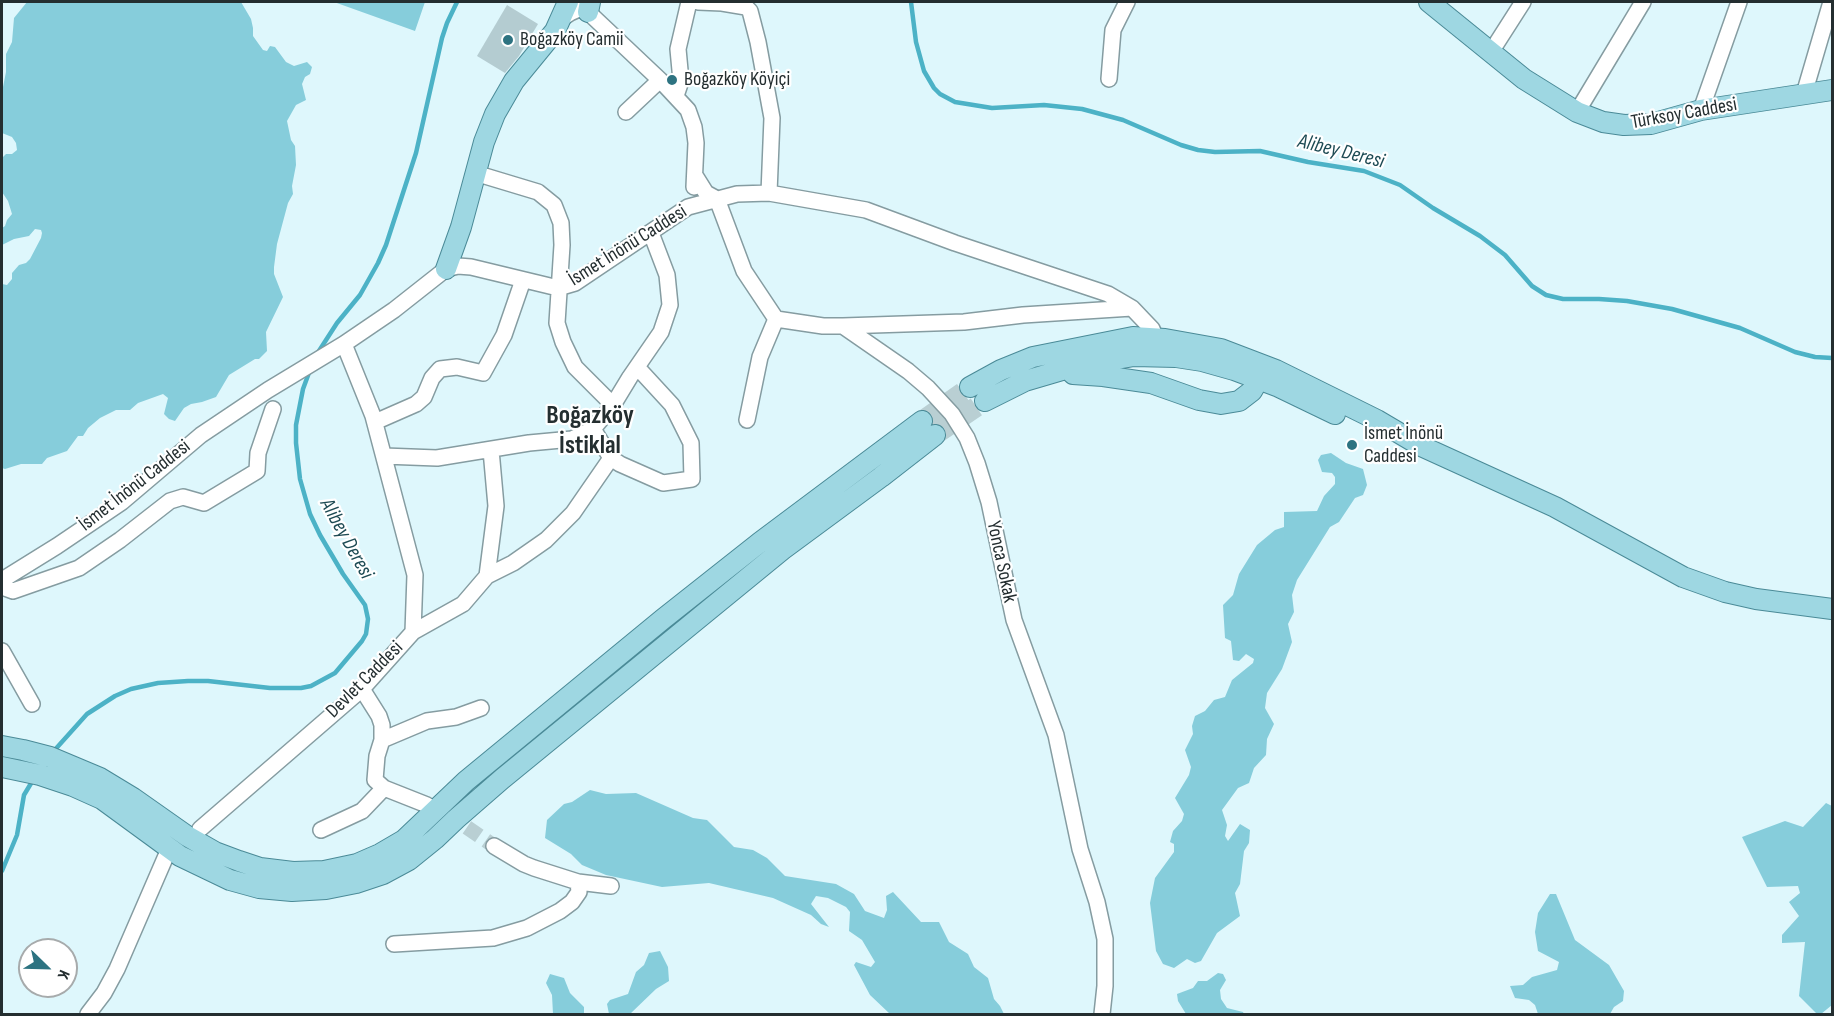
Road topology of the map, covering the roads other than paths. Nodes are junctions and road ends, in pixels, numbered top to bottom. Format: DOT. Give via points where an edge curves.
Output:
graph roads {
  1 [pos="689,2"];
  2 [pos="698,2"];
  3 [pos="1127,2"];
  4 [pos="1429,2"];
  5 [pos="1523,2"];
  6 [pos="1643,2"];
  7 [pos="1739,2"];
  8 [pos="1831,2"];
  9 [pos="589,7"];
  10 [pos="565,10"];
  11 [pos="1491,52"];
  12 [pos="1109,79"];
  13 [pos="660,80"];
  14 [pos="1833,90"];
  15 [pos="1803,94"];
  16 [pos="676,96"];
  17 [pos="1701,110"];
  18 [pos="626,112"];
  19 [pos="1577,112"];
  20 [pos="475,173"];
  21 [pos="696,177"];
  22 [pos="769,193"];
  23 [pos="717,199"];
  24 [pos="688,207"];
  25 [pos="651,232"];
  26 [pos="455,246"];
  27 [pos="471,267"];
  28 [pos="446,269"];
  29 [pos="523,280"];
  30 [pos="558,288"];
  31 [pos="1132,308"];
  32 [pos="776,319"];
  33 [pos="843,326"];
  34 [pos="1156,338"];
  35 [pos="338,347"];
  36 [pos="1164,357"];
  37 [pos="637,367"];
  38 [pos="1259,371"];
  39 [pos="1048,374"];
  40 [pos="970,387"];
  41 [pos="985,401"];
  42 [pos="613,405"];
  43 [pos="273,409"];
  44 [pos="747,420"];
  45 [pos="375,422"];
  46 [pos="593,429"];
  47 [pos="491,450"];
  48 [pos="384,456"];
  49 [pos="611,458"];
  50 [pos="487,576"];
  51 [pos="2,580"];
  52 [pos="2,587"];
  53 [pos="1833,609"];
  54 [pos="413,632"];
  55 [pos="2,651"];
  56 [pos="362,689"];
  57 [pos="32,704"];
  58 [pos="481,708"];
  59 [pos="382,740"];
  60 [pos="2,746"];
  61 [pos="2,767"];
  62 [pos="66,773"];
  63 [pos="384,788"];
  64 [pos="427,805"];
  65 [pos="200,829"];
  66 [pos="321,830"];
  67 [pos="494,846"];
  68 [pos="169,849"];
  69 [pos="578,882"];
  70 [pos="611,886"];
  71 [pos="394,944"];
  72 [pos="88,1014"];
  73 [pos="1102,1014"];
  1 -- 16 [label="street" via="678,49 681,81"];
  2 -- 22 [label="street" via="746,7 750,11 772,118"];
  3 -- 12 [label="street" via="1113,30"];
  4 -- 11 [label="main road, Türksoy Caddesi"];
  5 -- 11 [label="street"];
  6 -- 19 [label="street"];
  7 -- 17 [label="street"];
  8 -- 15 [label="street"];
  9 -- 10 [label="street" via="570,13"];
  9 -- 13 [label="street"];
  10 -- 20 [label="main road" via="495,114"];
  11 -- 19 [label="main road, Türksoy Caddesi" via="1524,79"];
  13 -- 16 [label="street"];
  13 -- 18 [label="street"];
  14 -- 15 [label="main road, Türksoy Caddesi"];
  15 -- 17 [label="main road, Türksoy Caddesi"];
  16 -- 21 [label="street" via="688,110 694,127"];
  17 -- 19 [label="main road, Türksoy Caddesi" via="1651,124 1624,125"];
  20 -- 26 [label="main road"];
  20 -- 30 [label="street" via="538,192 554,205 561,223"];
  21 -- 23 [label="street" via="706,193"];
  21 -- 24 [label="street"];
  22 -- 23 [label="street, İsmet İnönü Caddesi"];
  22 -- 31 [label="street, İsmet İnönü Caddesi" via="866,210 1108,294"];
  23 -- 24 [label="street, İsmet İnönü Caddesi"];
  23 -- 32 [label="street" via="744,271"];
  24 -- 25 [label="street, İsmet İnönü Caddesi"];
  25 -- 30 [label="street, İsmet İnönü Caddesi" via="575,283"];
  25 -- 37 [label="street" via="667,275 670,305 661,332"];
  26 -- 27 [label="street" via="462,261"];
  26 -- 28 [label="main road"];
  27 -- 28 [label="street, İsmet İnönü Caddesi"];
  27 -- 29 [label="street, İsmet İnönü Caddesi"];
  28 -- 35 [label="street"];
  29 -- 30 [label="street, İsmet İnönü Caddesi"];
  29 -- 45 [label="street" via="504,335 483,373 457,366 440,369 416,404"];
  30 -- 42 [label="street" via="556,322 563,342 575,366"];
  31 -- 33 [label="street" via="964,322"];
  31 -- 34 [label="street, İsmet İnönü Caddesi"];
  32 -- 33 [label="street"];
  32 -- 44 [label="street" via="760,357"];
  33 -- 73 [label="street, Yonca Sokak" via="928,388 952,414 977,463 1014,620 1056,735 1080,849 1097,902 1105,939"];
  34 -- 36 [label="main road"];
  34 -- 38 [label="main road" via="1221,349"];
  34 -- 40 [label="main road" via="1133,337 1033,357"];
  35 -- 45 [label="street, Devlet Caddesi"];
  35 -- 51 [label="street, İsmet İnönü Caddesi" via="201,435 122,502"];
  36 -- 38 [label="main road"];
  36 -- 39 [label="main road" via="1134,356"];
  37 -- 42 [label="street"];
  37 -- 49 [label="street" via="672,405 691,443 692,479 663,483"];
  38 -- 39 [label="main road" via="1252,391 1239,401 1221,404 1130,379"];
  38 -- 53 [label="main road" via="1276,369 1421,446 1555,507 1683,577 1756,599"];
  39 -- 41 [label="main road"];
  42 -- 46 [label="street"];
  43 -- 52 [label="street" via="258,453 257,471 204,503 183,498 170,501 79,568 13,591"];
  45 -- 48 [label="street, Devlet Caddesi"];
  46 -- 47 [label="street" via="572,439"];
  46 -- 49 [label="street"];
  47 -- 48 [label="street" via="437,458"];
  47 -- 50 [label="street" via="496,506"];
  48 -- 54 [label="street, Devlet Caddesi" via="415,575"];
  49 -- 50 [label="street" via="573,513 546,540"];
  50 -- 54 [label="street" via="463,604"];
  54 -- 56 [label="street, Devlet Caddesi"];
  55 -- 57 [label="street"];
  56 -- 59 [label="street" via="379,716"];
  56 -- 65 [label="street, Devlet Caddesi"];
  58 -- 59 [label="street" via="427,721"];
  59 -- 63 [label="street" via="375,780"];
  60 -- 62 [label="main road" via="34,753"];
  61 -- 62 [label="main road"];
  62 -- 68 [label="main road"];
  62 -- 68 [label="main road" via="100,778 215,852 260,868 324,871 364,861 404,840 466,781 759,543 928,428 872,484 782,550 409,860 356,883 292,891 230,880"];
  63 -- 64 [label="street"];
  63 -- 66 [label="street" via="362,811"];
  67 -- 69 [label="street" via="524,864"];
  68 -- 72 [label="street" via="117,969"];
  69 -- 70 [label="street"];
  69 -- 71 [label="street" via="579,892 572,902 527,928 493,938"];
}
